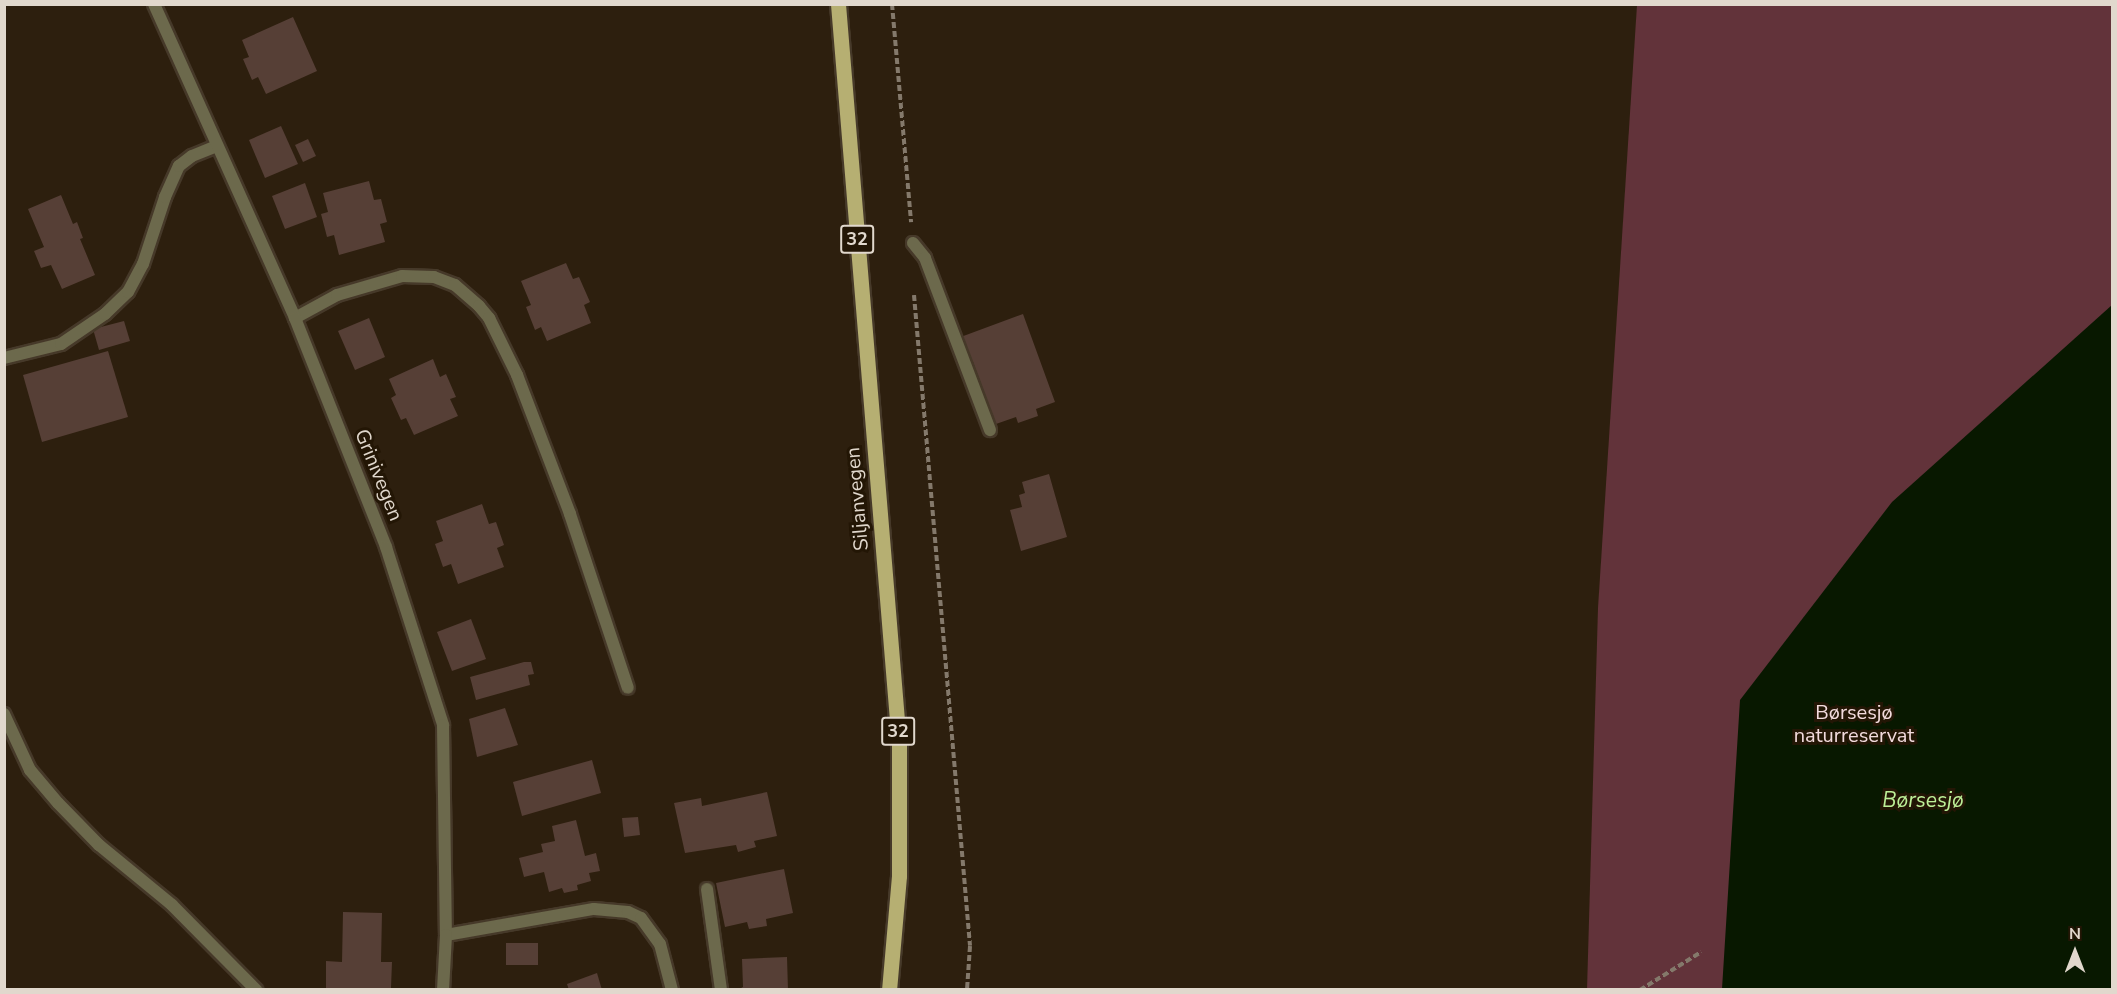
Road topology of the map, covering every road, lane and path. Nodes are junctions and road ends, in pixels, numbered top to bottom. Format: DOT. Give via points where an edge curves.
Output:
graph roads {
  1 [pos="154,4"];
  2 [pos="838,4"];
  3 [pos="892,4"];
  4 [pos="218,146"];
  5 [pos="913,243"];
  6 [pos="914,290"];
  7 [pos="295,318"];
  8 [pos="4,358"];
  9 [pos="990,430"];
  10 [pos="628,688"];
  11 [pos="4,714"];
  12 [pos="707,889"];
  13 [pos="446,935"];
  14 [pos="1701,952"];
  15 [pos="256,990"];
  16 [pos="443,990"];
  17 [pos="672,990"];
  18 [pos="721,990"];
  19 [pos="889,990"];
  20 [pos="967,990"];
  21 [pos="1640,990"];
  1 -- 4 [label="street, Grinivegen"];
  2 -- 19 [label="main road, Siljanvegen / 32" via="899,744 899,876"];
  3 -- 5 [label="path"];
  4 -- 7 [label="street, Grinivegen"];
  4 -- 8 [label="street" via="179,166 137,278 113,307 61,344"];
  5 -- 9 [label="street" via="925,258"];
  6 -- 20 [label="path" via="970,946"];
  7 -- 10 [label="street" via="337,295 410,276 455,285 479,306 517,375 570,514"];
  7 -- 13 [label="street, Grinivegen" via="386,546 443,725"];
  11 -- 15 [label="street" via="30,770 58,803 99,845 172,905"];
  12 -- 18 [label="street"];
  13 -- 16 [label="street, Grinivegen"];
  13 -- 17 [label="street" via="594,909 628,912 641,918 660,944"];
  14 -- 21 [label="path"];
}
